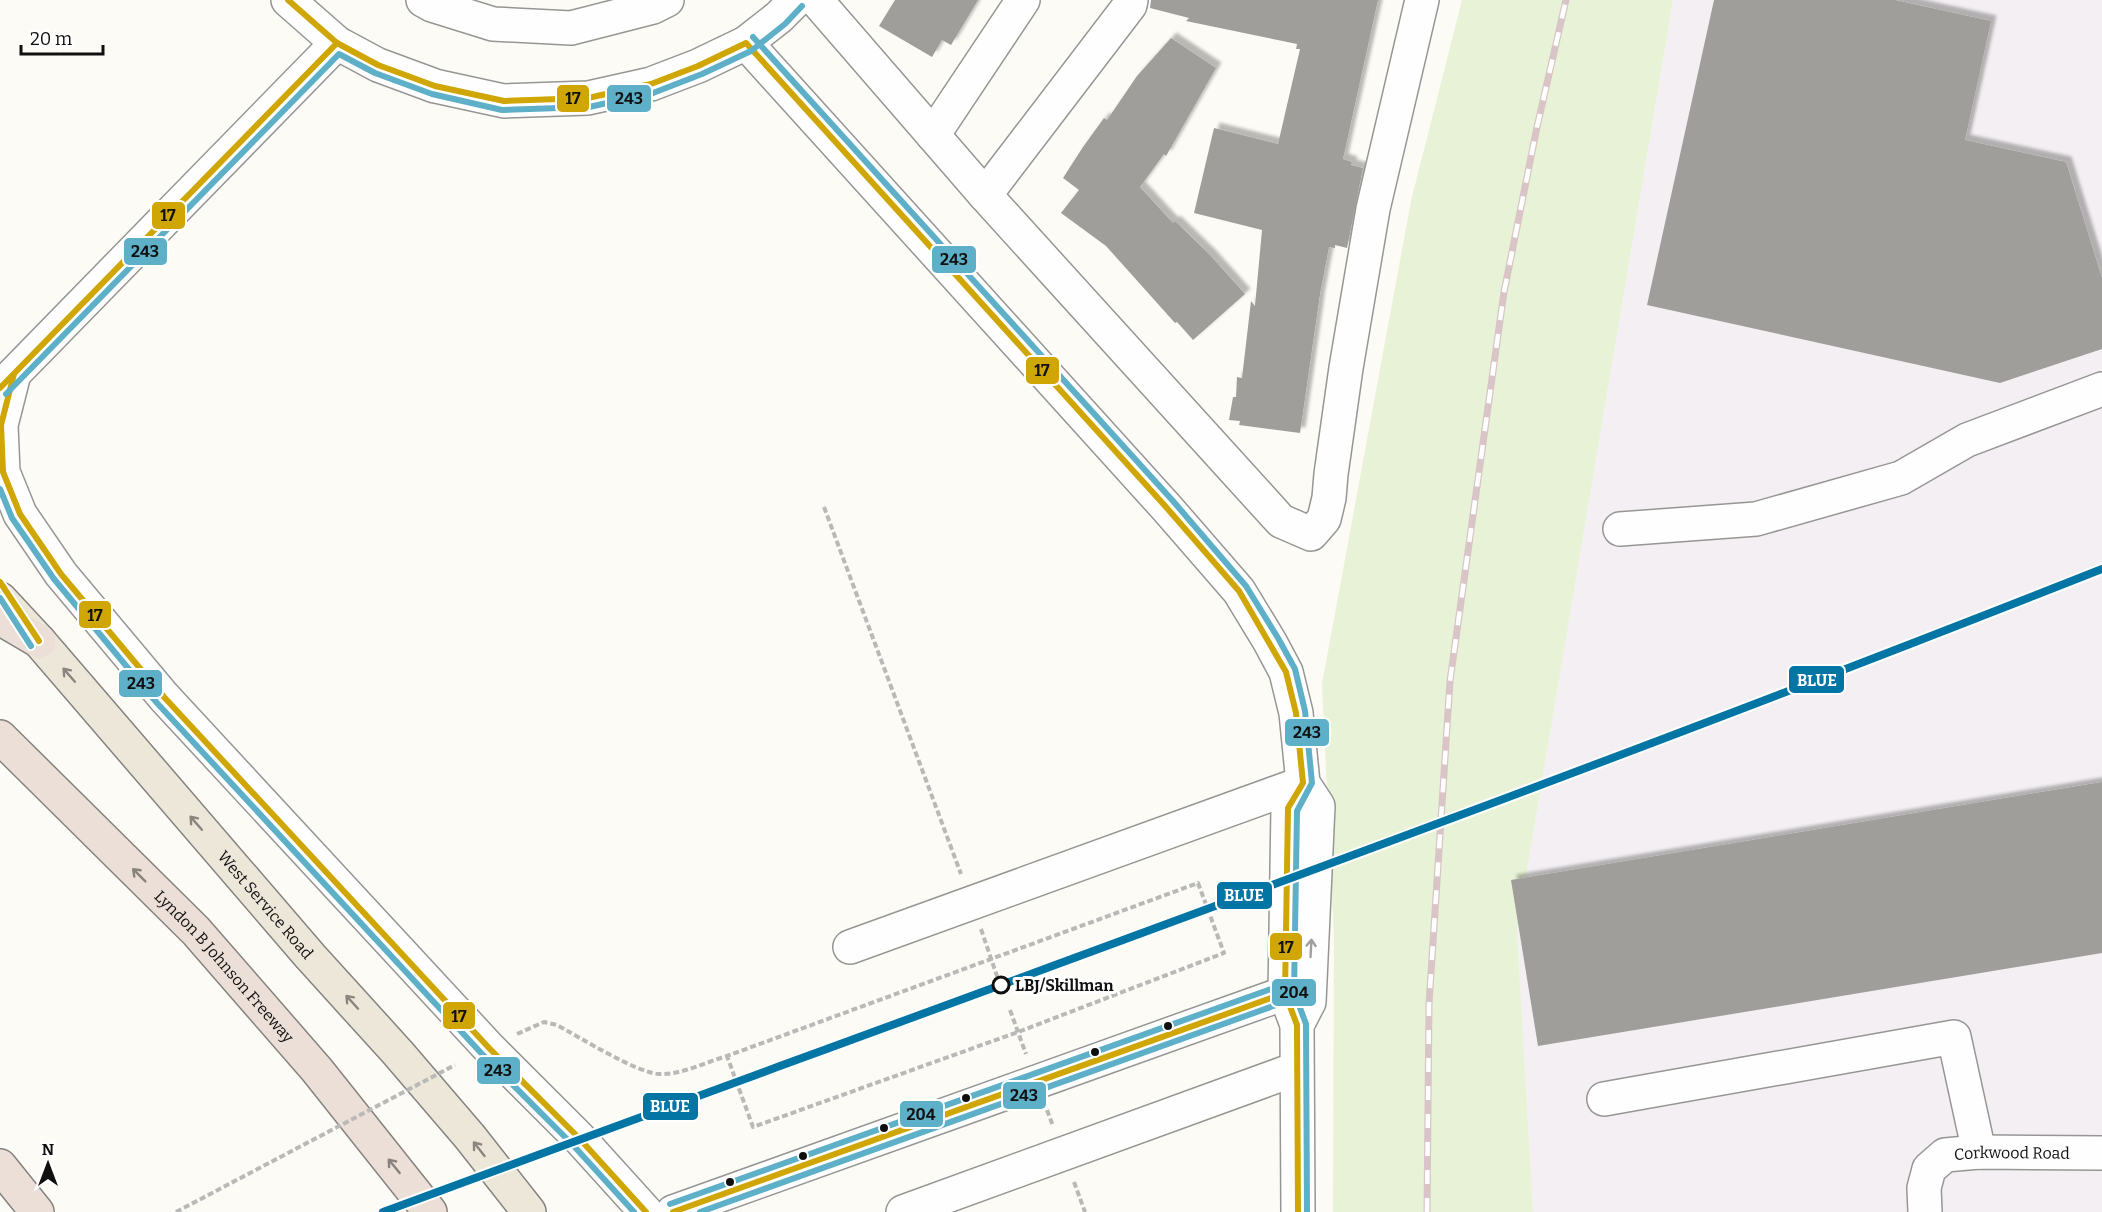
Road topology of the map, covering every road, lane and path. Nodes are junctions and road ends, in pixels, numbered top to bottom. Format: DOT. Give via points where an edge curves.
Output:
graph roads {
  1 [pos="288,0"];
  2 [pos="423,0"];
  3 [pos="667,0"];
  4 [pos="796,0"];
  5 [pos="816,0"];
  6 [pos="1023,0"];
  7 [pos="1131,0"];
  8 [pos="1422,0"];
  9 [pos="337,43"];
  10 [pos="746,43"];
  11 [pos="933,135"];
  12 [pos="985,195"];
  13 [pos="7,381"];
  14 [pos="2102,389"];
  15 [pos="824,507"];
  16 [pos="1620,529"];
  17 [pos="0,582"];
  18 [pos="0,599"];
  19 [pos="0,618"];
  20 [pos="39,641"];
  21 [pos="0,737"];
  22 [pos="1303,783"];
  23 [pos="971,902"];
  24 [pos="850,947"];
  25 [pos="991,959"];
  26 [pos="998,979"];
  27 [pos="1285,993"];
  28 [pos="1010,1010"];
  29 [pos="1297,1025"];
  30 [pos="1018,1032"];
  31 [pos="509,1038"];
  32 [pos="727,1056"];
  33 [pos="1029,1063"];
  34 [pos="455,1065"];
  35 [pos="1296,1069"];
  36 [pos="1604,1099"];
  37 [pos="1979,1152"];
  38 [pos="2102,1153"];
  39 [pos="0,1166"];
  40 [pos="1071,1172"];
  41 [pos="37,1212"];
  42 [pos="176,1212"];
  43 [pos="430,1212"];
  44 [pos="529,1212"];
  45 [pos="646,1212"];
  46 [pos="673,1212"];
  47 [pos="903,1212"];
  48 [pos="1085,1212"];
  49 [pos="1298,1212"];
  50 [pos="1925,1212"];
  1 -- 9 [label="street"];
  2 -- 3 [label="street" via="493,24 571,28"];
  4 -- 10 [label="street"];
  5 -- 11 [label="street"];
  6 -- 11 [label="street"];
  7 -- 12 [label="street"];
  8 -- 12 [label="street" via="1373,209 1329,498 1324,519 1311,534 1281,521"];
  9 -- 10 [label="street" via="378,65 435,86 504,101 588,98 651,84"];
  9 -- 13 [label="street"];
  10 -- 22 [label="street" via="1239,591 1286,672 1296,712"];
  11 -- 12 [label="street"];
  13 -- 45 [label="street" via="1,425 3,472 20,514 61,574 164,698"];
  14 -- 16 [label="street" via="1967,440 1901,478 1756,519"];
  15 -- 23 [label="path"];
  17 -- 20 [label="main road"];
  18 -- 20 [label="main road, West Service Road"];
  19 -- 20 [label="highway"];
  44 -- 20 [label="main road, West Service Road, one-way" via="398,1053"];
  43 -- 21 [label="highway, Lyndon B Johnson Freeway, one-way" via="317,1070 196,931"];
  22 -- 23 [label="street"];
  22 -- 27 [label="street" via="1288,808"];
  29 -- 22 [label="street, one-way" via="1309,1002 1318,806"];
  23 -- 24 [label="street"];
  25 -- 26 [label="path"];
  25 -- 30 [label="path" via="1198,883 1224,953"];
  25 -- 32 [label="path"];
  27 -- 29 [label="street"];
  27 -- 46 [label="street"];
  28 -- 30 [label="path"];
  29 -- 35 [label="street"];
  30 -- 32 [label="path" via="753,1127"];
  30 -- 33 [label="path"];
  31 -- 32 [label="path" via="544,1022 557,1025 642,1070 658,1074"];
  34 -- 42 [label="path, bridge"];
  35 -- 47 [label="street"];
  35 -- 49 [label="street"];
  36 -- 37 [label="street" via="1954,1037"];
  37 -- 38 [label="street, Corkwood Road"];
  37 -- 50 [label="street, Corkwood Road" via="1945,1155 1929,1169 1924,1188"];
  39 -- 41 [label="highway"];
  40 -- 48 [label="path"];
}
